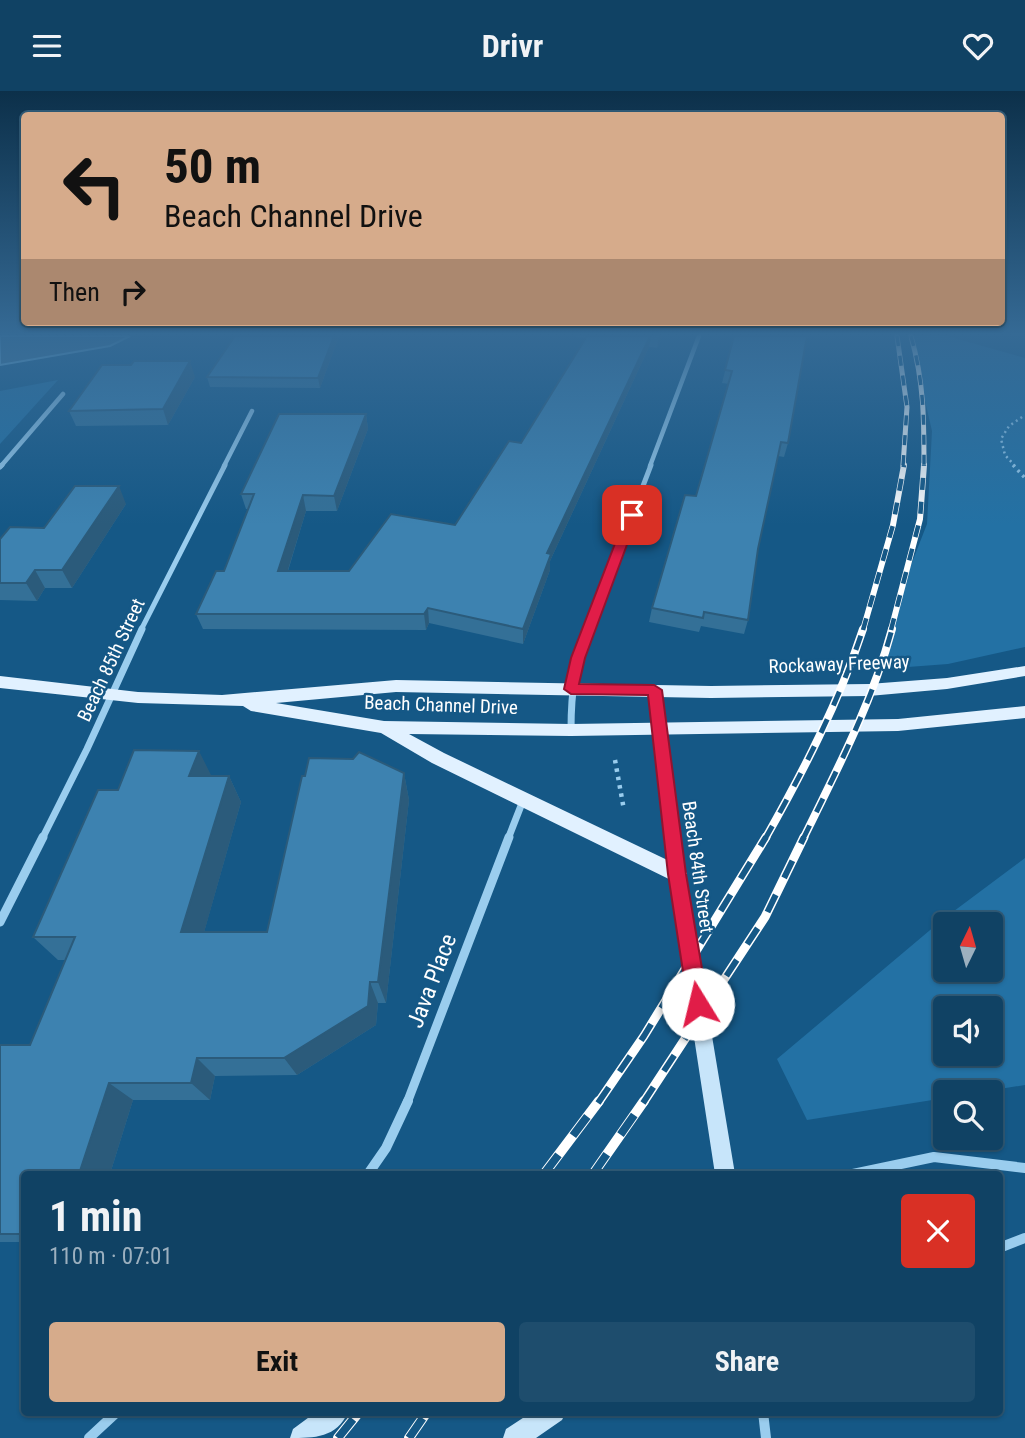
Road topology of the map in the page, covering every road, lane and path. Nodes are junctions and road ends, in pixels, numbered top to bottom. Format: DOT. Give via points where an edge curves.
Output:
graph roads {
  1 [pos="59,399"];
  2 [pos="675,399"];
  3 [pos="252,411"];
  4 [pos="1025,415"];
  5 [pos="0,467"];
  6 [pos="1025,478"];
  7 [pos="1025,671"];
  8 [pos="0,682"];
  9 [pos="571,689"];
  10 [pos="654,690"];
  11 [pos="111,694"];
  12 [pos="224,701"];
  13 [pos="1025,712"];
  14 [pos="384,727"];
  15 [pos="658,728"];
  16 [pos="571,730"];
  17 [pos="615,759"];
  18 [pos="524,797"];
  19 [pos="625,818"];
  20 [pos="677,874"];
  21 [pos="0,922"];
  22 [pos="1025,1168"];
  23 [pos="370,1171"];
  24 [pos="725,1171"];
  25 [pos="867,1171"];
  26 [pos="1025,1238"];
  27 [pos="1003,1246"];
  28 [pos="113,1416"];
  29 [pos="330,1416"];
  30 [pos="548,1416"];
  31 [pos="763,1416"];
  32 [pos="89,1438"];
  33 [pos="302,1438"];
  34 [pos="515,1438"];
  35 [pos="766,1438"];
  1 -- 5 [label="street"];
  2 -- 9 [label="street" via="578,658"];
  3 -- 11 [label="street, Beach 85th Street"];
  4 -- 6 [label="path" via="1009,426 1002,439 1005,455"];
  7 -- 10 [label="main road, Rockaway Freeway" via="850,689"];
  8 -- 11 [label="main road, Beach Channel Drive"];
  9 -- 10 [label="main road, Beach Channel Drive"];
  9 -- 12 [label="main road, Beach Channel Drive" via="395,686"];
  9 -- 16 [label="street"];
  10 -- 15 [label="street, Beach 84th Street"];
  11 -- 12 [label="main road, Beach Channel Drive"];
  11 -- 21 [label="street, Beach 85th Street"];
  12 -- 14 [label="main road, Beach Channel Drive"];
  13 -- 15 [label="main road" via="898,725"];
  14 -- 16 [label="main road, Beach Channel Drive"];
  14 -- 18 [label="main road" via="438,758"];
  15 -- 16 [label="main road, Beach Channel Drive"];
  15 -- 20 [label="street, Beach 84th Street"];
  17 -- 19 [label="path"];
  18 -- 20 [label="main road"];
  18 -- 23 [label="street, Java Place" via="411,1093"];
  20 -- 24 [label="street, Beach 84th Street"];
  22 -- 25 [label="street" via="934,1157"];
  26 -- 27 [label="street"];
  28 -- 32 [label="street"];
  29 -- 33 [label="street"];
  30 -- 34 [label="street"];
  31 -- 35 [label="street"];
}
